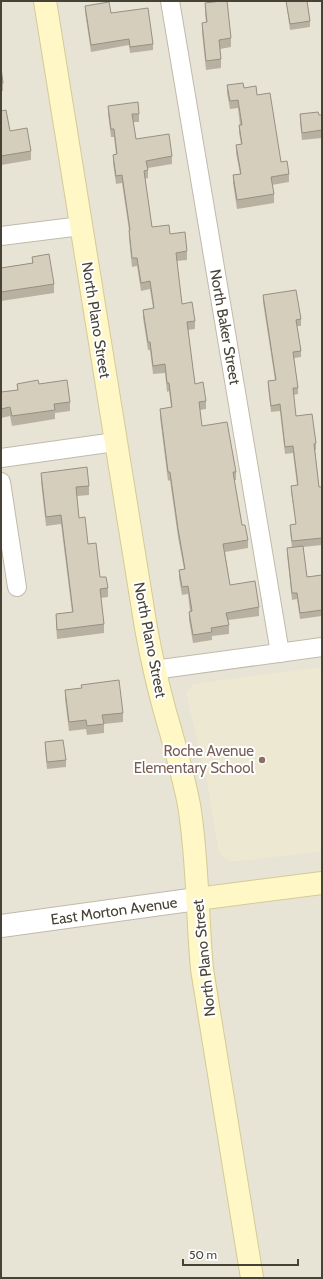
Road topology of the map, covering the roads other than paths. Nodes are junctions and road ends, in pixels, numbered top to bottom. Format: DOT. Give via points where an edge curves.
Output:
graph roads {
  1 [pos="45,1"];
  2 [pos="170,1"];
  3 [pos="81,226"];
  4 [pos="1,236"];
  5 [pos="115,442"];
  6 [pos="1,458"];
  7 [pos="1,482"];
  8 [pos="17,586"];
  9 [pos="322,648"];
  10 [pos="280,653"];
  11 [pos="154,670"];
  12 [pos="322,883"];
  13 [pos="197,900"];
  14 [pos="1,926"];
  15 [pos="252,1278"];
  1 -- 3 [label="main road, North Plano Street"];
  2 -- 10 [label="street, North Baker Street"];
  3 -- 4 [label="street"];
  3 -- 5 [label="main road, North Plano Street"];
  5 -- 6 [label="street"];
  5 -- 11 [label="main road, North Plano Street"];
  7 -- 8 [label="street"];
  9 -- 10 [label="street"];
  10 -- 11 [label="street"];
  11 -- 13 [label="main road, North Plano Street" via="189,805"];
  12 -- 13 [label="main road, East Morton Avenue"];
  13 -- 14 [label="street, East Morton Avenue"];
  13 -- 15 [label="main road, North Plano Street" via="202,969"];
}
